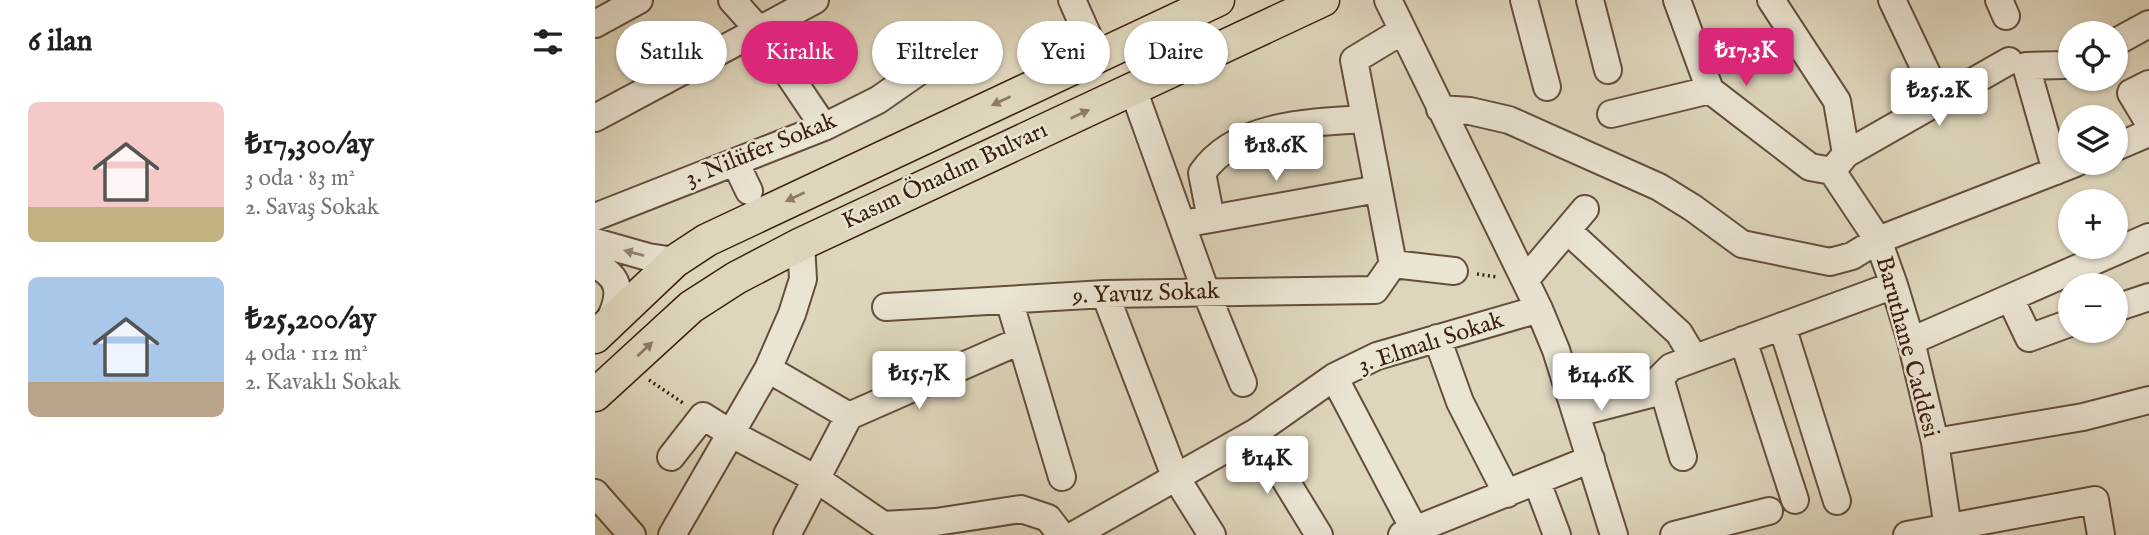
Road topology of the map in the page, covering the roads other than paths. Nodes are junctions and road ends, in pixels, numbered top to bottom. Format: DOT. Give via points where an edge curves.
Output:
graph roads {
  1 [pos="639,0"];
  2 [pos="732,0"];
  3 [pos="815,0"];
  4 [pos="1072,0"];
  5 [pos="1218,0"];
  6 [pos="1323,0"];
  7 [pos="1388,0"];
  8 [pos="1524,0"];
  9 [pos="1590,0"];
  10 [pos="1677,0"];
  11 [pos="1772,0"];
  12 [pos="1892,0"];
  13 [pos="751,21"];
  14 [pos="774,21"];
  15 [pos="1081,21"];
  16 [pos="595,23"];
  17 [pos="2149,24"];
  18 [pos="1402,31"];
  19 [pos="2128,35"];
  20 [pos="741,38"];
  21 [pos="1110,51"];
  22 [pos="2017,64"];
  23 [pos="2058,65"];
  24 [pos="1608,70"];
  25 [pos="795,84"];
  26 [pos="901,84"];
  27 [pos="1039,84"];
  28 [pos="2149,84"];
  29 [pos="1547,87"];
  30 [pos="1133,89"];
  31 [pos="1710,90"];
  32 [pos="1940,101"];
  33 [pos="1440,109"];
  34 [pos="1611,114"];
  35 [pos="595,118"];
  36 [pos="1365,119"];
  37 [pos="2149,123"];
  38 [pos="824,127"];
  39 [pos="2149,133"];
  40 [pos="2128,142"];
  41 [pos="2058,150"];
  42 [pos="736,162"];
  43 [pos="1839,163"];
  44 [pos="2058,170"];
  45 [pos="1378,189"];
  46 [pos="749,191"];
  47 [pos="1585,209"];
  48 [pos="595,217"];
  49 [pos="1211,219"];
  50 [pos="1183,224"];
  51 [pos="1568,231"];
  52 [pos="2149,237"];
  53 [pos="1878,240"];
  54 [pos="595,242"];
  55 [pos="801,244"];
  56 [pos="675,261"];
  57 [pos="1393,264"];
  58 [pos="595,265"];
  59 [pos="1454,271"];
  60 [pos="1525,280"];
  61 [pos="1894,285"];
  62 [pos="1206,292"];
  63 [pos="1105,294"];
  64 [pos="2149,297"];
  65 [pos="2010,298"];
  66 [pos="1009,300"];
  67 [pos="2128,304"];
  68 [pos="886,307"];
  69 [pos="1539,309"];
  70 [pos="1782,326"];
  71 [pos="2058,327"];
  72 [pos="600,332"];
  73 [pos="1437,338"];
  74 [pos="1743,340"];
  75 [pos="1020,341"];
  76 [pos="1911,341"];
  77 [pos="1694,358"];
  78 [pos="768,369"];
  79 [pos="1334,377"];
  80 [pos="1660,378"];
  81 [pos="1243,383"];
  82 [pos="595,396"];
  83 [pos="2149,400"];
  84 [pos="1577,413"];
  85 [pos="849,416"];
  86 [pos="1256,432"];
  87 [pos="730,433"];
  88 [pos="1935,442"];
  89 [pos="671,457"];
  90 [pos="1683,457"];
  91 [pos="1591,460"];
  92 [pos="1175,476"];
  93 [pos="1062,477"];
  94 [pos="818,480"];
  95 [pos="1537,482"];
  96 [pos="595,493"];
  97 [pos="1507,494"];
  98 [pos="1795,500"];
  99 [pos="1837,500"];
  100 [pos="1769,511"];
  101 [pos="1460,525"];
  102 [pos="886,530"];
  103 [pos="1948,530"];
  104 [pos="1409,533"];
  105 [pos="632,535"];
  106 [pos="672,535"];
  107 [pos="787,535"];
  108 [pos="1061,535"];
  109 [pos="1074,535"];
  110 [pos="1212,535"];
  111 [pos="1318,535"];
  112 [pos="1556,535"];
  113 [pos="1614,535"];
  114 [pos="1674,535"];
  115 [pos="1907,535"];
  116 [pos="2101,535"];
  1 -- 16 [label="street"];
  2 -- 13 [label="street"];
  3 -- 14 [label="street"];
  4 -- 15 [label="street"];
  5 -- 21 [label="main road, Kasım Önadım Bulvarı"];
  6 -- 30 [label="main road, Kasım Önadım Bulvarı"];
  7 -- 18 [label="street"];
  8 -- 29 [label="street"];
  9 -- 24 [label="street"];
  10 -- 31 [label="street"];
  11 -- 43 [label="street" via="1837,101"];
  12 -- 32 [label="street"];
  17 -- 19 [label="street"];
  18 -- 33 [label="street"];
  18 -- 36 [label="street" via="1354,60"];
  20 -- 35 [label="street"];
  22 -- 23 [label="street"];
  22 -- 32 [label="street"];
  22 -- 41 [label="street"];
  25 -- 38 [label="street"];
  26 -- 38 [label="street, 3. Nilüfer Sokak"];
  27 -- 56 [label="main road, Kasım Önadım Bulvarı, one-way" via="761,213"];
  28 -- 37 [label="street" via="2131,93"];
  30 -- 50 [label="street"];
  55 -- 30 [label="main road, Kasım Önadım Bulvarı, one-way"];
  31 -- 34 [label="street"];
  31 -- 43 [label="street" via="1810,167"];
  32 -- 43 [label="street"];
  33 -- 53 [label="street" via="1509,120 1659,187 1742,244 1830,262 1852,256"];
  33 -- 60 [label="street"];
  36 -- 45 [label="street"];
  36 -- 49 [label="street" via="1301,122 1250,137 1212,159 1202,173"];
  38 -- 42 [label="street, 3. Nilüfer Sokak"];
  39 -- 40 [label="street"];
  42 -- 46 [label="street"];
  42 -- 48 [label="street, 3. Nilüfer Sokak"];
  43 -- 53 [label="street, Baruthane Caddesi"];
  44 -- 53 [label="street"];
  45 -- 49 [label="street"];
  45 -- 57 [label="street"];
  47 -- 51 [label="street"];
  49 -- 50 [label="street"];
  50 -- 62 [label="street"];
  51 -- 60 [label="street"];
  51 -- 77 [label="street" via="1679,333"];
  52 -- 65 [label="street"];
  53 -- 61 [label="street, Baruthane Caddesi"];
  56 -- 54 [label="street, one-way"];
  55 -- 78 [label="street" via="803,279"];
  82 -- 55 [label="main road, Kasım Önadım Bulvarı, one-way" via="691,307"];
  56 -- 72 [label="main road, Kasım Önadım Bulvarı"];
  57 -- 59 [label="street"];
  57 -- 62 [label="street, 9. Yavuz Sokak" via="1375,290"];
  58 -- 72 [label="street" via="605,269 618,295"];
  60 -- 69 [label="street"];
  61 -- 70 [label="street"];
  61 -- 76 [label="street, Baruthane Caddesi"];
  62 -- 63 [label="street, 9. Yavuz Sokak"];
  62 -- 81 [label="street"];
  63 -- 66 [label="street, 9. Yavuz Sokak"];
  63 -- 92 [label="street"];
  64 -- 67 [label="street"];
  65 -- 71 [label="street" via="2029,338"];
  65 -- 76 [label="street"];
  66 -- 68 [label="street, 9. Yavuz Sokak"];
  66 -- 75 [label="street"];
  69 -- 73 [label="street, 3. Elmalı Sokak"];
  69 -- 84 [label="street"];
  70 -- 74 [label="street"];
  70 -- 99 [label="street"];
  73 -- 79 [label="street, 3. Elmalı Sokak" via="1377,356"];
  73 -- 97 [label="street" via="1460,402"];
  74 -- 77 [label="street"];
  74 -- 98 [label="street"];
  75 -- 85 [label="street"];
  75 -- 93 [label="street"];
  76 -- 88 [label="street, Baruthane Caddesi"];
  77 -- 80 [label="street" via="1671,367"];
  78 -- 85 [label="street"];
  78 -- 87 [label="street"];
  79 -- 86 [label="street, 3. Elmalı Sokak"];
  79 -- 104 [label="street"];
  80 -- 84 [label="street" via="1651,394"];
  80 -- 90 [label="street"];
  83 -- 88 [label="street"];
  84 -- 91 [label="street"];
  85 -- 94 [label="street"];
  86 -- 92 [label="street, 3. Elmalı Sokak"];
  86 -- 111 [label="street"];
  87 -- 89 [label="street" via="702,415"];
  87 -- 94 [label="street"];
  87 -- 106 [label="street"];
  88 -- 103 [label="street, Baruthane Caddesi"];
  91 -- 95 [label="street"];
  91 -- 113 [label="street"];
  92 -- 109 [label="street, 3. Elmalı Sokak"];
  92 -- 110 [label="street"];
  94 -- 102 [label="street"];
  94 -- 107 [label="street"];
  95 -- 97 [label="street"];
  95 -- 112 [label="street"];
  96 -- 105 [label="street"];
  97 -- 101 [label="street"];
  100 -- 114 [label="street"];
  101 -- 104 [label="street"];
  102 -- 108 [label="street" via="1021,509 1048,518"];
  103 -- 115 [label="street"];
  103 -- 116 [label="street" via="2095,500"];
}
